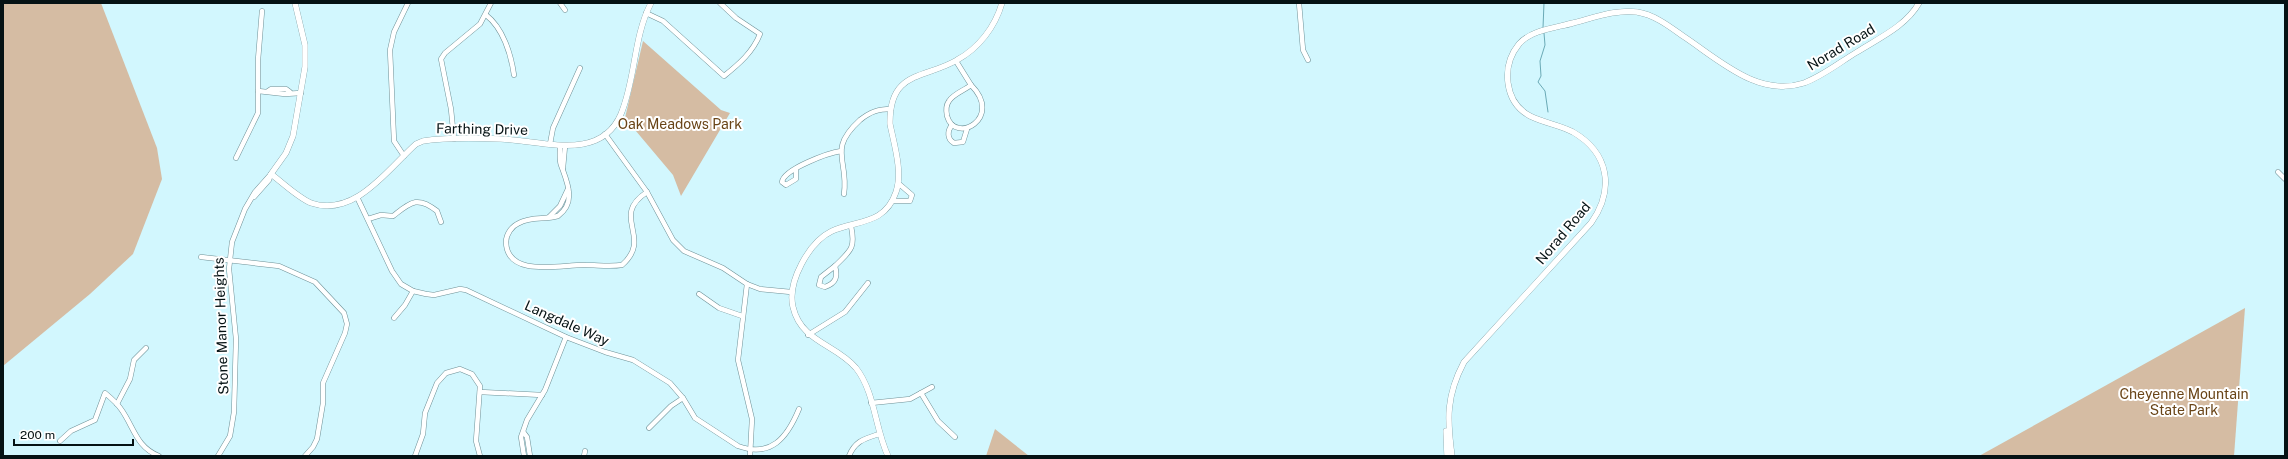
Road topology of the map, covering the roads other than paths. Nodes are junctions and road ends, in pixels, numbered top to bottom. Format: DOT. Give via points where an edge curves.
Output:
graph roads {
  1 [pos="295,3"];
  2 [pos="408,3"];
  3 [pos="491,3"];
  4 [pos="560,3"];
  5 [pos="651,3"];
  6 [pos="720,3"];
  7 [pos="1002,3"];
  8 [pos="1299,3"];
  9 [pos="1919,3"];
  10 [pos="565,10"];
  11 [pos="262,11"];
  12 [pos="646,13"];
  13 [pos="486,15"];
  14 [pos="1308,60"];
  15 [pos="956,61"];
  16 [pos="580,68"];
  17 [pos="514,75"];
  18 [pos="971,85"];
  19 [pos="258,91"];
  20 [pos="301,93"];
  21 [pos="891,109"];
  22 [pos="952,125"];
  23 [pos="967,129"];
  24 [pos="605,134"];
  25 [pos="454,139"];
  26 [pos="550,144"];
  27 [pos="562,146"];
  28 [pos="841,151"];
  29 [pos="404,156"];
  30 [pos="236,158"];
  31 [pos="796,169"];
  32 [pos="2278,172"];
  33 [pos="271,174"];
  34 [pos="2285,179"];
  35 [pos="898,183"];
  36 [pos="646,192"];
  37 [pos="844,194"];
  38 [pos="357,197"];
  39 [pos="892,201"];
  40 [pos="368,219"];
  41 [pos="441,222"];
  42 [pos="851,226"];
  43 [pos="201,257"];
  44 [pos="229,260"];
  45 [pos="835,266"];
  46 [pos="868,283"];
  47 [pos="747,284"];
  48 [pos="413,291"];
  49 [pos="791,292"];
  50 [pos="699,294"];
  51 [pos="742,316"];
  52 [pos="394,318"];
  53 [pos="808,335"];
  54 [pos="566,337"];
  55 [pos="146,348"];
  56 [pos="932,387"];
  57 [pos="480,392"];
  58 [pos="921,393"];
  59 [pos="542,395"];
  60 [pos="683,398"];
  61 [pos="871,403"];
  62 [pos="117,404"];
  63 [pos="799,409"];
  64 [pos="1447,420"];
  65 [pos="649,428"];
  66 [pos="524,433"];
  67 [pos="879,434"];
  68 [pos="955,437"];
  69 [pos="60,441"];
  70 [pos="751,450"];
  71 [pos="159,456"];
  72 [pos="218,456"];
  73 [pos="305,456"];
  74 [pos="415,456"];
  75 [pos="480,456"];
  76 [pos="524,456"];
  77 [pos="530,456"];
  78 [pos="750,456"];
  79 [pos="849,456"];
  80 [pos="888,456"];
  81 [pos="1447,456"];
  82 [pos="1452,456"];
  1 -- 20 [label="street" via="306,67"];
  2 -- 29 [label="street" via="394,32 390,50 394,141"];
  3 -- 13 [label="street"];
  4 -- 10 [label="street"];
  5 -- 12 [label="street, Farthing Drive"];
  6 -- 12 [label="street" via="736,18 760,34 739,64 724,76 663,21"];
  7 -- 15 [label="street" via="995,21 984,38 969,53"];
  8 -- 14 [label="street" via="1303,50"];
  9 -- 64 [label="street, Norad Road" via="1905,21 1883,36 1818,76 1787,86 1769,86 1750,79 1663,22 1644,13 1623,12 1543,31 1521,42 1509,60 1507,72 1511,94 1521,109 1530,116 1572,132 1592,146 1604,169 1605,192 1591,223 1464,362 1451,390"];
  11 -- 19 [label="street"];
  12 -- 24 [label="street, Farthing Drive" via="622,113"];
  13 -- 17 [label="street" via="499,28"];
  13 -- 25 [label="street" via="480,24 445,53 441,60"];
  15 -- 18 [label="street"];
  15 -- 21 [label="street" via="911,78 898,91"];
  16 -- 26 [label="street" via="553,128"];
  18 -- 22 [label="street" via="948,102 946,109"];
  18 -- 23 [label="street" via="982,98 984,106 975,123"];
  19 -- 20 [label="street" via="282,89"];
  19 -- 30 [label="street" via="257,117"];
  20 -- 33 [label="street" via="289,146"];
  21 -- 28 [label="street" via="878,109 867,114 846,134"];
  21 -- 35 [label="street" via="890,124"];
  22 -- 23 [label="street"];
  22 -- 23 [label="street" via="948,132 954,143 963,142"];
  24 -- 27 [label="street, Farthing Drive" via="585,145"];
  24 -- 36 [label="street"];
  25 -- 26 [label="street, Farthing Drive" via="500,139"];
  25 -- 29 [label="street, Farthing Drive" via="423,141"];
  26 -- 27 [label="street, Farthing Drive"];
  27 -- 36 [label="street" via="560,164 570,198 558,216 524,220 511,229 506,243 512,257 518,262 533,268 622,265 628,260 635,246 630,210 632,204"];
  28 -- 31 [label="street" via="827,154"];
  28 -- 37 [label="street"];
  29 -- 38 [label="street, Farthing Drive"];
  32 -- 34 [label="street"];
  33 -- 38 [label="street, Farthing Drive" via="311,202 334,205"];
  33 -- 44 [label="street, Stone Manor Heights" via="255,192 237,225"];
  35 -- 39 [label="street"];
  35 -- 39 [label="street" via="912,195 910,201"];
  36 -- 47 [label="street" via="678,246 692,256 723,268"];
  38 -- 40 [label="street, Langdale Way"];
  39 -- 42 [label="street" via="878,216"];
  40 -- 41 [label="street" via="381,215 393,216 405,205 420,202 437,211"];
  40 -- 48 [label="street, Langdale Way" via="396,278"];
  42 -- 45 [label="street" via="851,251"];
  42 -- 49 [label="street" via="834,230 821,239 796,273"];
  43 -- 44 [label="street"];
  44 -- 72 [label="street, Stone Manor Heights" via="236,339 234,412 230,436"];
  44 -- 73 [label="street" via="273,264 310,279 325,290 346,319 345,333 323,383 323,403 317,439"];
  45 -- 45 [label="street" via="821,277 819,285 825,287 834,282 837,274"];
  46 -- 53 [label="street" via="845,312"];
  47 -- 49 [label="street"];
  47 -- 51 [label="street"];
  48 -- 52 [label="street" via="405,306"];
  48 -- 54 [label="street, Langdale Way" via="434,294 466,290"];
  49 -- 53 [label="street" via="795,314"];
  50 -- 51 [label="street" via="719,308"];
  51 -- 70 [label="street" via="738,360 739,373 752,419"];
  53 -- 61 [label="street" via="837,352 856,368"];
  54 -- 59 [label="street"];
  54 -- 60 [label="street, Langdale Way" via="633,360 670,383"];
  55 -- 62 [label="street" via="134,360 130,379"];
  56 -- 58 [label="street"];
  57 -- 59 [label="street"];
  57 -- 74 [label="street" via="478,381 468,372 455,370 442,376 436,383 425,413 423,434"];
  57 -- 75 [label="street" via="476,441"];
  58 -- 61 [label="street" via="910,399"];
  58 -- 68 [label="street" via="938,421"];
  59 -- 66 [label="street" via="527,420"];
  60 -- 65 [label="street"];
  60 -- 70 [label="street, Langdale Way" via="695,418 738,446"];
  61 -- 67 [label="street"];
  62 -- 69 [label="street" via="105,393 98,417 92,423 71,431"];
  62 -- 71 [label="street" via="137,440"];
  63 -- 70 [label="street" via="778,443 765,450"];
  64 -- 81 [label="street"];
  64 -- 82 [label="street, Norad Road"];
  66 -- 76 [label="street" via="521,441"];
  66 -- 77 [label="street"];
  67 -- 79 [label="street" via="859,441"];
  67 -- 80 [label="street"];
  70 -- 78 [label="street"];
}
